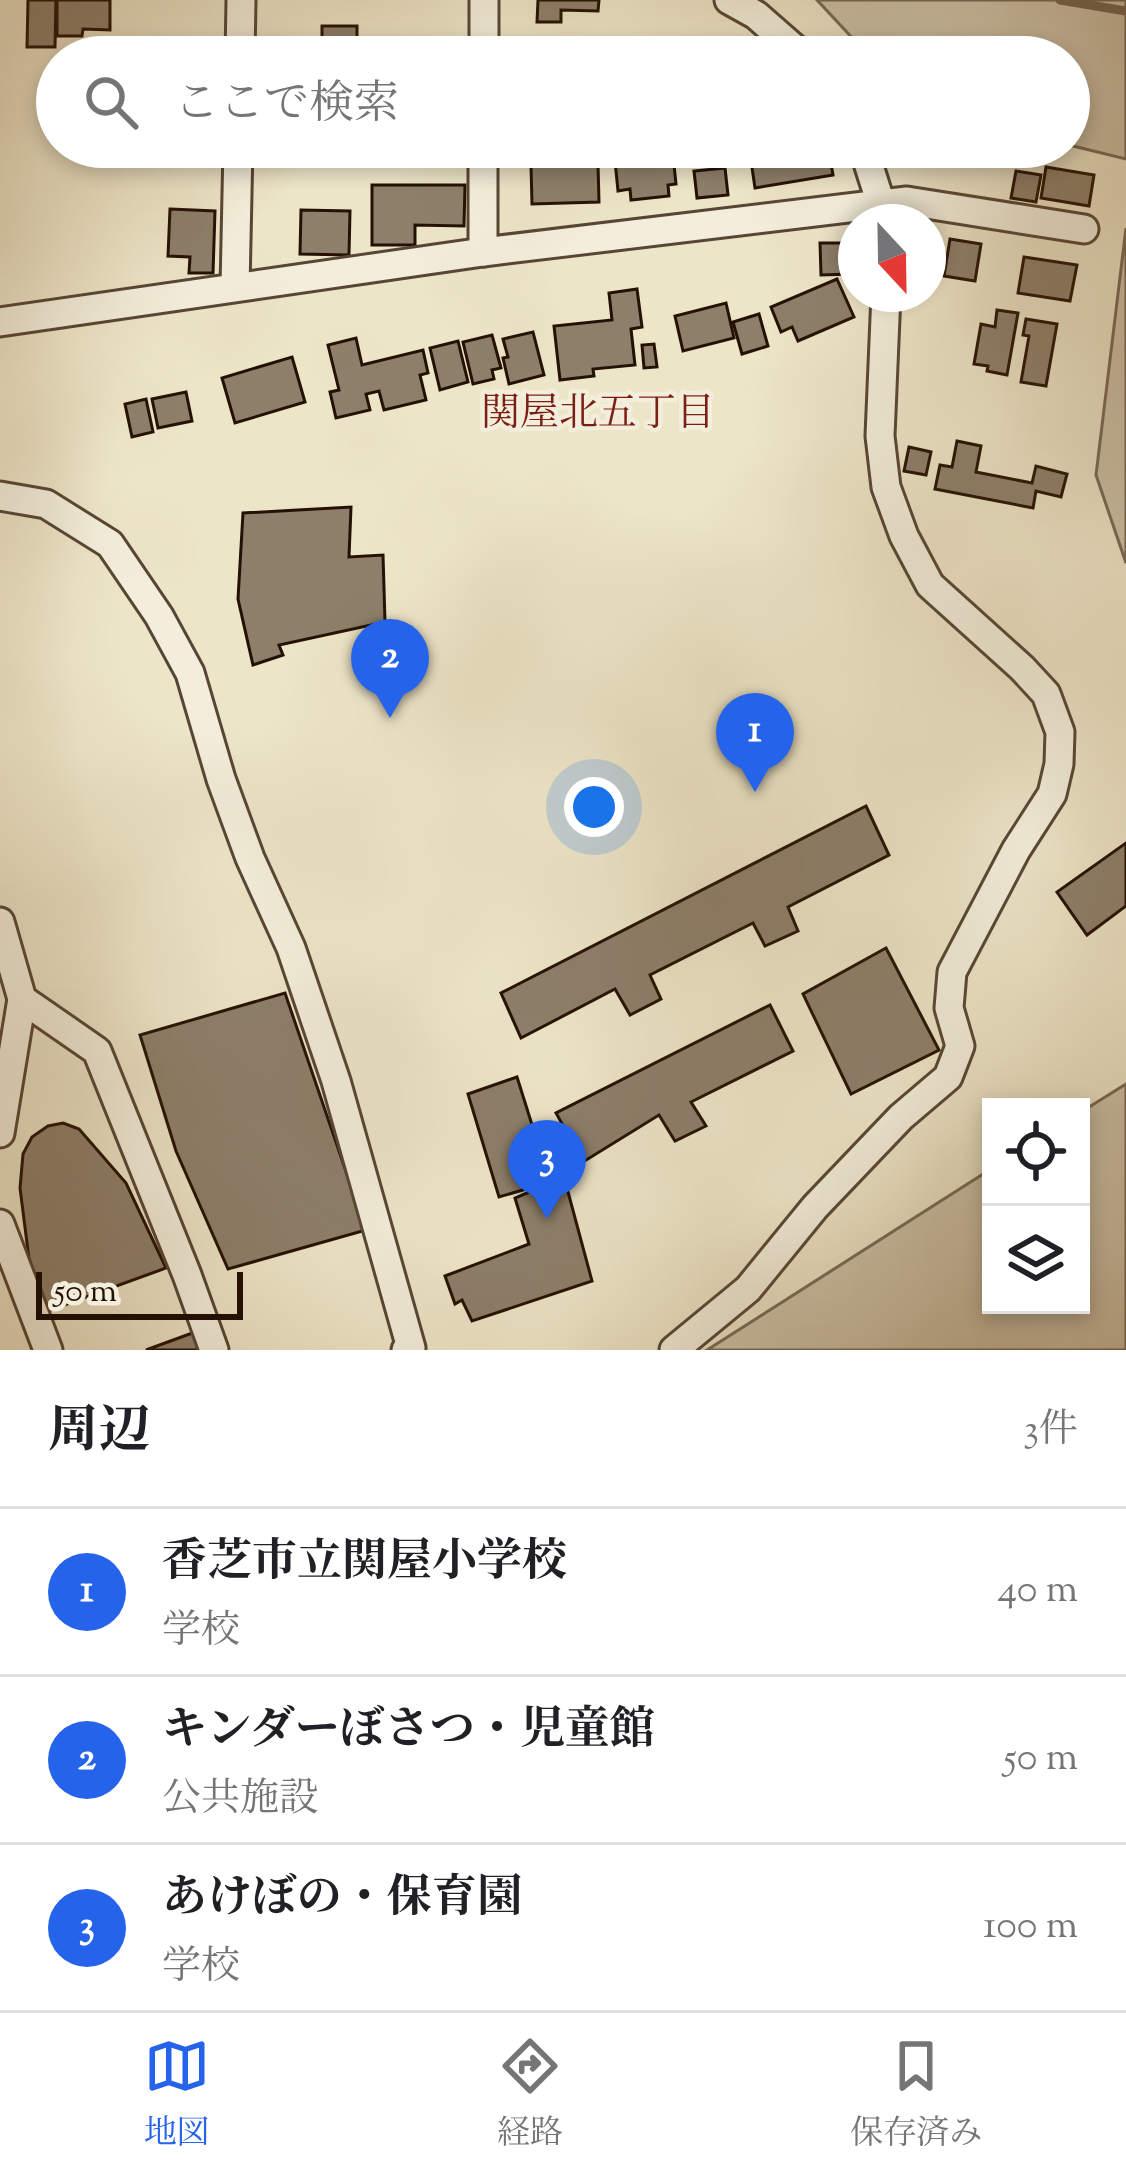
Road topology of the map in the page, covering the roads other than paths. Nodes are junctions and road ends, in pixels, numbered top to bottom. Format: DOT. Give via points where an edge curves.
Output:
graph roads {
  1 [pos="241,0"];
  2 [pos="484,0"];
  3 [pos="729,0"];
  4 [pos="240,36"];
  5 [pos="484,36"];
  6 [pos="780,36"];
  7 [pos="238,168"];
  8 [pos="483,168"];
  9 [pos="869,168"];
  10 [pos="879,204"];
  11 [pos="946,207"];
  12 [pos="838,217"];
  13 [pos="1084,229"];
  14 [pos="483,252"];
  15 [pos="235,287"];
  16 [pos="885,312"];
  17 [pos="0,322"];
  18 [pos="0,496"];
  19 [pos="0,922"];
  20 [pos="22,1000"];
  21 [pos="0,1133"];
  22 [pos="0,1224"];
  23 [pos="48,1350"];
  24 [pos="214,1350"];
  25 [pos="406,1350"];
  26 [pos="674,1350"];
  1 -- 4 [label="street"];
  2 -- 5 [label="street"];
  3 -- 6 [label="street"];
  7 -- 15 [label="street"];
  8 -- 14 [label="street"];
  9 -- 10 [label="street"];
  11 -- 13 [label="street"];
  12 -- 14 [label="street"];
  14 -- 15 [label="street"];
  15 -- 17 [label="street"];
  16 -- 26 [label="street" via="880,436 886,487 904,536 930,585 1046,694 1060,732 1059,764 1052,794 952,972 949,1008 960,1046 948,1077 815,1207 748,1288"];
  18 -- 25 [label="street" via="46,504 110,544 190,674 221,779 336,1081"];
  19 -- 20 [label="street"];
  20 -- 21 [label="street"];
  20 -- 24 [label="street" via="97,1051"];
  22 -- 23 [label="street"];
}
